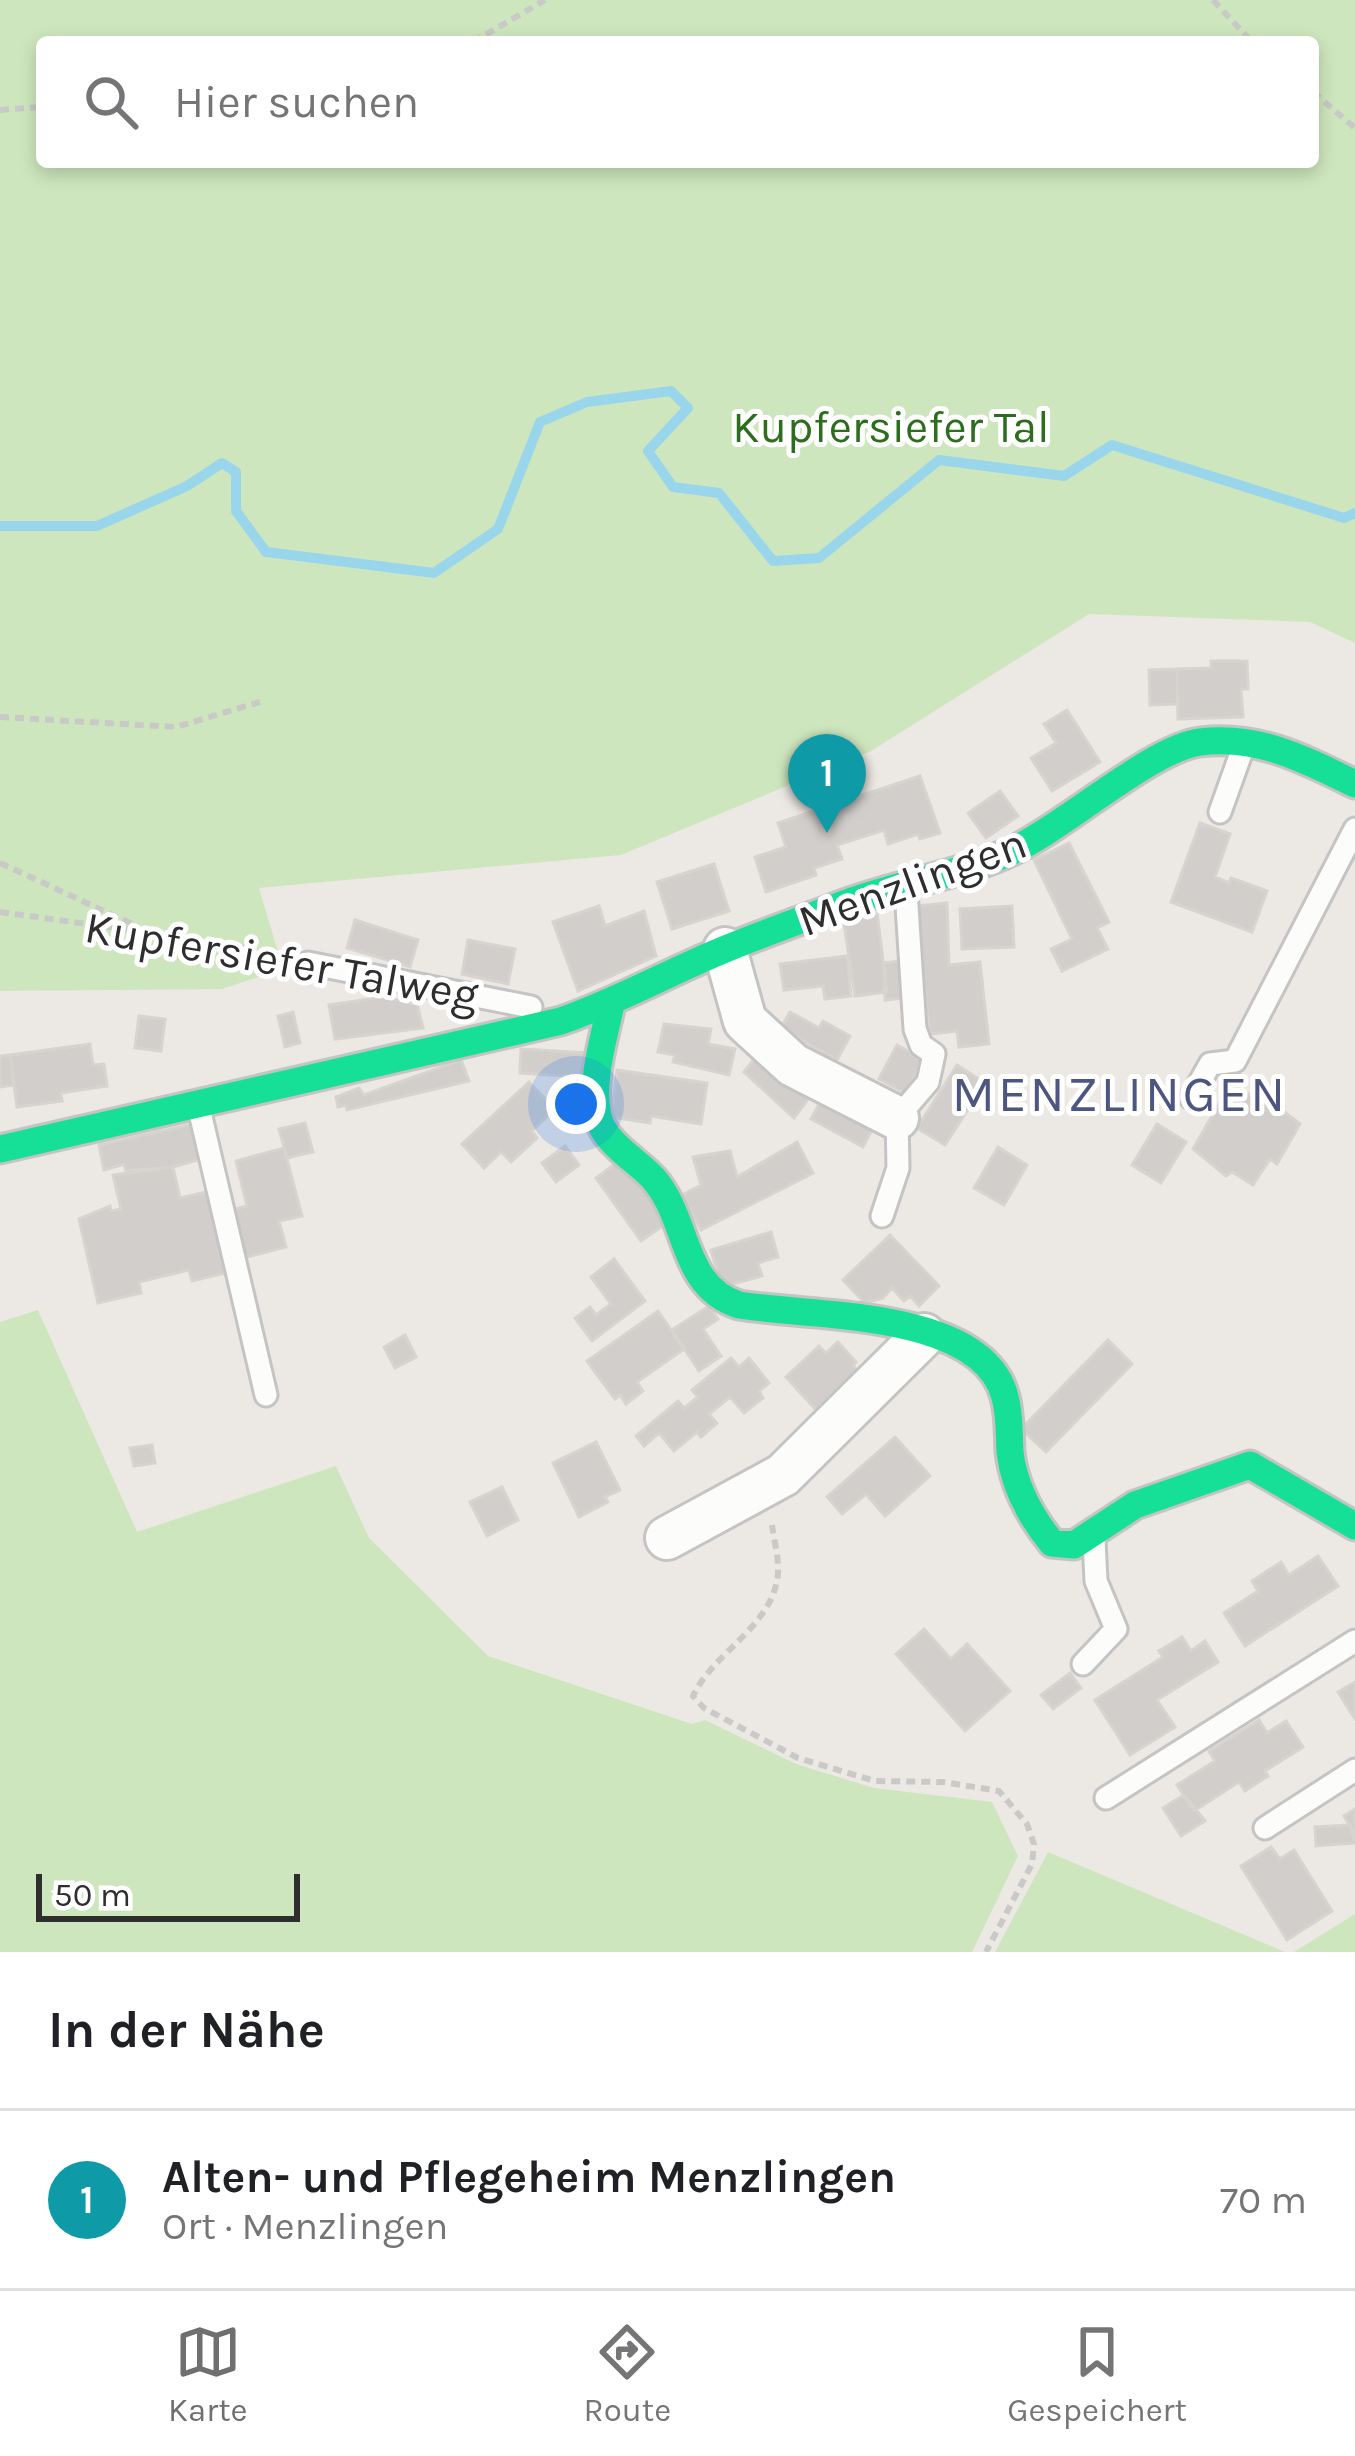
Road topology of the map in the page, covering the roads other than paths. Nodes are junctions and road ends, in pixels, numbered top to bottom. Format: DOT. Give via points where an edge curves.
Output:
graph roads {
  1 [pos="1245,740"];
  2 [pos="1355,784"];
  3 [pos="1220,812"];
  4 [pos="1355,829"];
  5 [pos="906,884"];
  6 [pos="725,949"];
  7 [pos="308,963"];
  8 [pos="610,1004"];
  9 [pos="561,1021"];
  10 [pos="1191,1098"];
  11 [pos="197,1102"];
  12 [pos="897,1118"];
  13 [pos="0,1149"];
  14 [pos="882,1216"];
  15 [pos="924,1335"];
  16 [pos="266,1396"];
  17 [pos="1355,1526"];
  18 [pos="1093,1528"];
  19 [pos="667,1538"];
  20 [pos="1355,1641"];
  21 [pos="1084,1664"];
  22 [pos="1355,1770"];
  23 [pos="1106,1798"];
  24 [pos="1265,1828"];
  1 -- 2 [label="street, Menzlingen"];
  1 -- 3 [label="lane"];
  1 -- 5 [label="street, Menzlingen" via="1196,742 1160,756 1009,853"];
  4 -- 10 [label="lane" via="1234,1061 1210,1064"];
  5 -- 6 [label="street, Menzlingen"];
  5 -- 12 [label="lane" via="915,1029 934,1054 928,1082"];
  6 -- 8 [label="street, Menzlingen"];
  6 -- 12 [label="street" via="745,1021 793,1066"];
  7 -- 9 [label="lane, Kupfersiefer Talweg" via="540,1009"];
  8 -- 9 [label="street, Menzlingen"];
  8 -- 15 [label="street" via="595,1111 663,1190 704,1285 738,1304 846,1315"];
  9 -- 11 [label="street, Menzlingen"];
  11 -- 13 [label="street, Menzlingen"];
  11 -- 16 [label="lane"];
  12 -- 14 [label="lane" via="898,1168"];
  15 -- 18 [label="street" via="958,1344 1002,1381 1013,1471 1052,1543 1073,1545"];
  15 -- 19 [label="street" via="784,1475"];
  17 -- 18 [label="street" via="1250,1465 1181,1484"];
  18 -- 21 [label="lane" via="1096,1581 1116,1629"];
  20 -- 23 [label="lane"];
  22 -- 24 [label="lane"];
}
